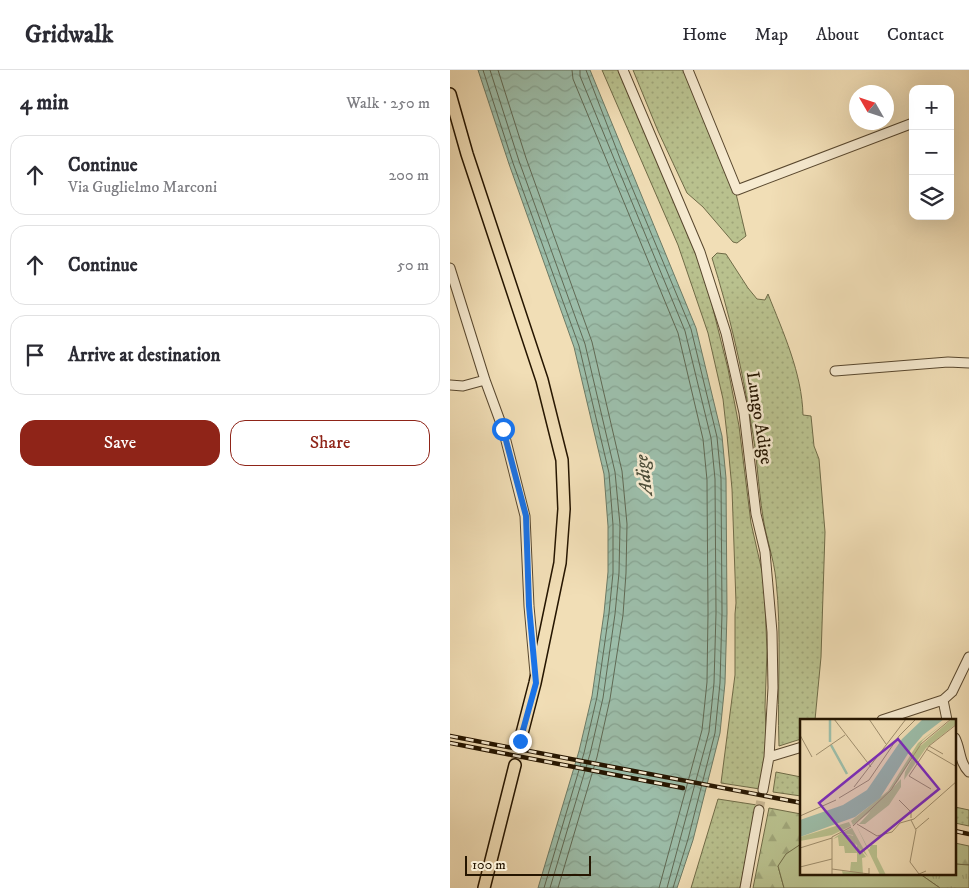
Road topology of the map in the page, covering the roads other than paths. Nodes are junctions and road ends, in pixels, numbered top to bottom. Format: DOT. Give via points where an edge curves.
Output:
graph roads {
  1 [pos="623,70"];
  2 [pos="688,70"];
  3 [pos="450,94"];
  4 [pos="909,126"];
  5 [pos="450,268"];
  6 [pos="969,363"];
  7 [pos="835,371"];
  8 [pos="485,380"];
  9 [pos="450,385"];
  10 [pos="969,657"];
  11 [pos="536,683"];
  12 [pos="943,700"];
  13 [pos="885,719"];
  14 [pos="948,719"];
  15 [pos="520,741"];
  16 [pos="957,742"];
  17 [pos="800,748"];
  18 [pos="769,757"];
  19 [pos="515,766"];
  20 [pos="969,772"];
  21 [pos="763,790"];
  22 [pos="759,810"];
  23 [pos="484,888"];
  24 [pos="745,888"];
  1 -- 18 [label="street, Lungo Adige" via="700,252 736,373 768,579 772,632"];
  2 -- 4 [label="street" via="737,190"];
  3 -- 11 [label="main road" via="542,380 562,460 563,534"];
  5 -- 8 [label="street"];
  6 -- 7 [label="street"];
  8 -- 9 [label="street" via="463,386"];
  8 -- 11 [label="street" via="503,429 526,516"];
  10 -- 12 [label="street" via="952,692"];
  11 -- 15 [label="main road"];
  12 -- 13 [label="street"];
  12 -- 14 [label="street"];
  16 -- 20 [label="street" via="960,758"];
  17 -- 18 [label="street"];
  18 -- 21 [label="street, Lungo Adige"];
  19 -- 23 [label="main road"];
  22 -- 24 [label="street"];
}
